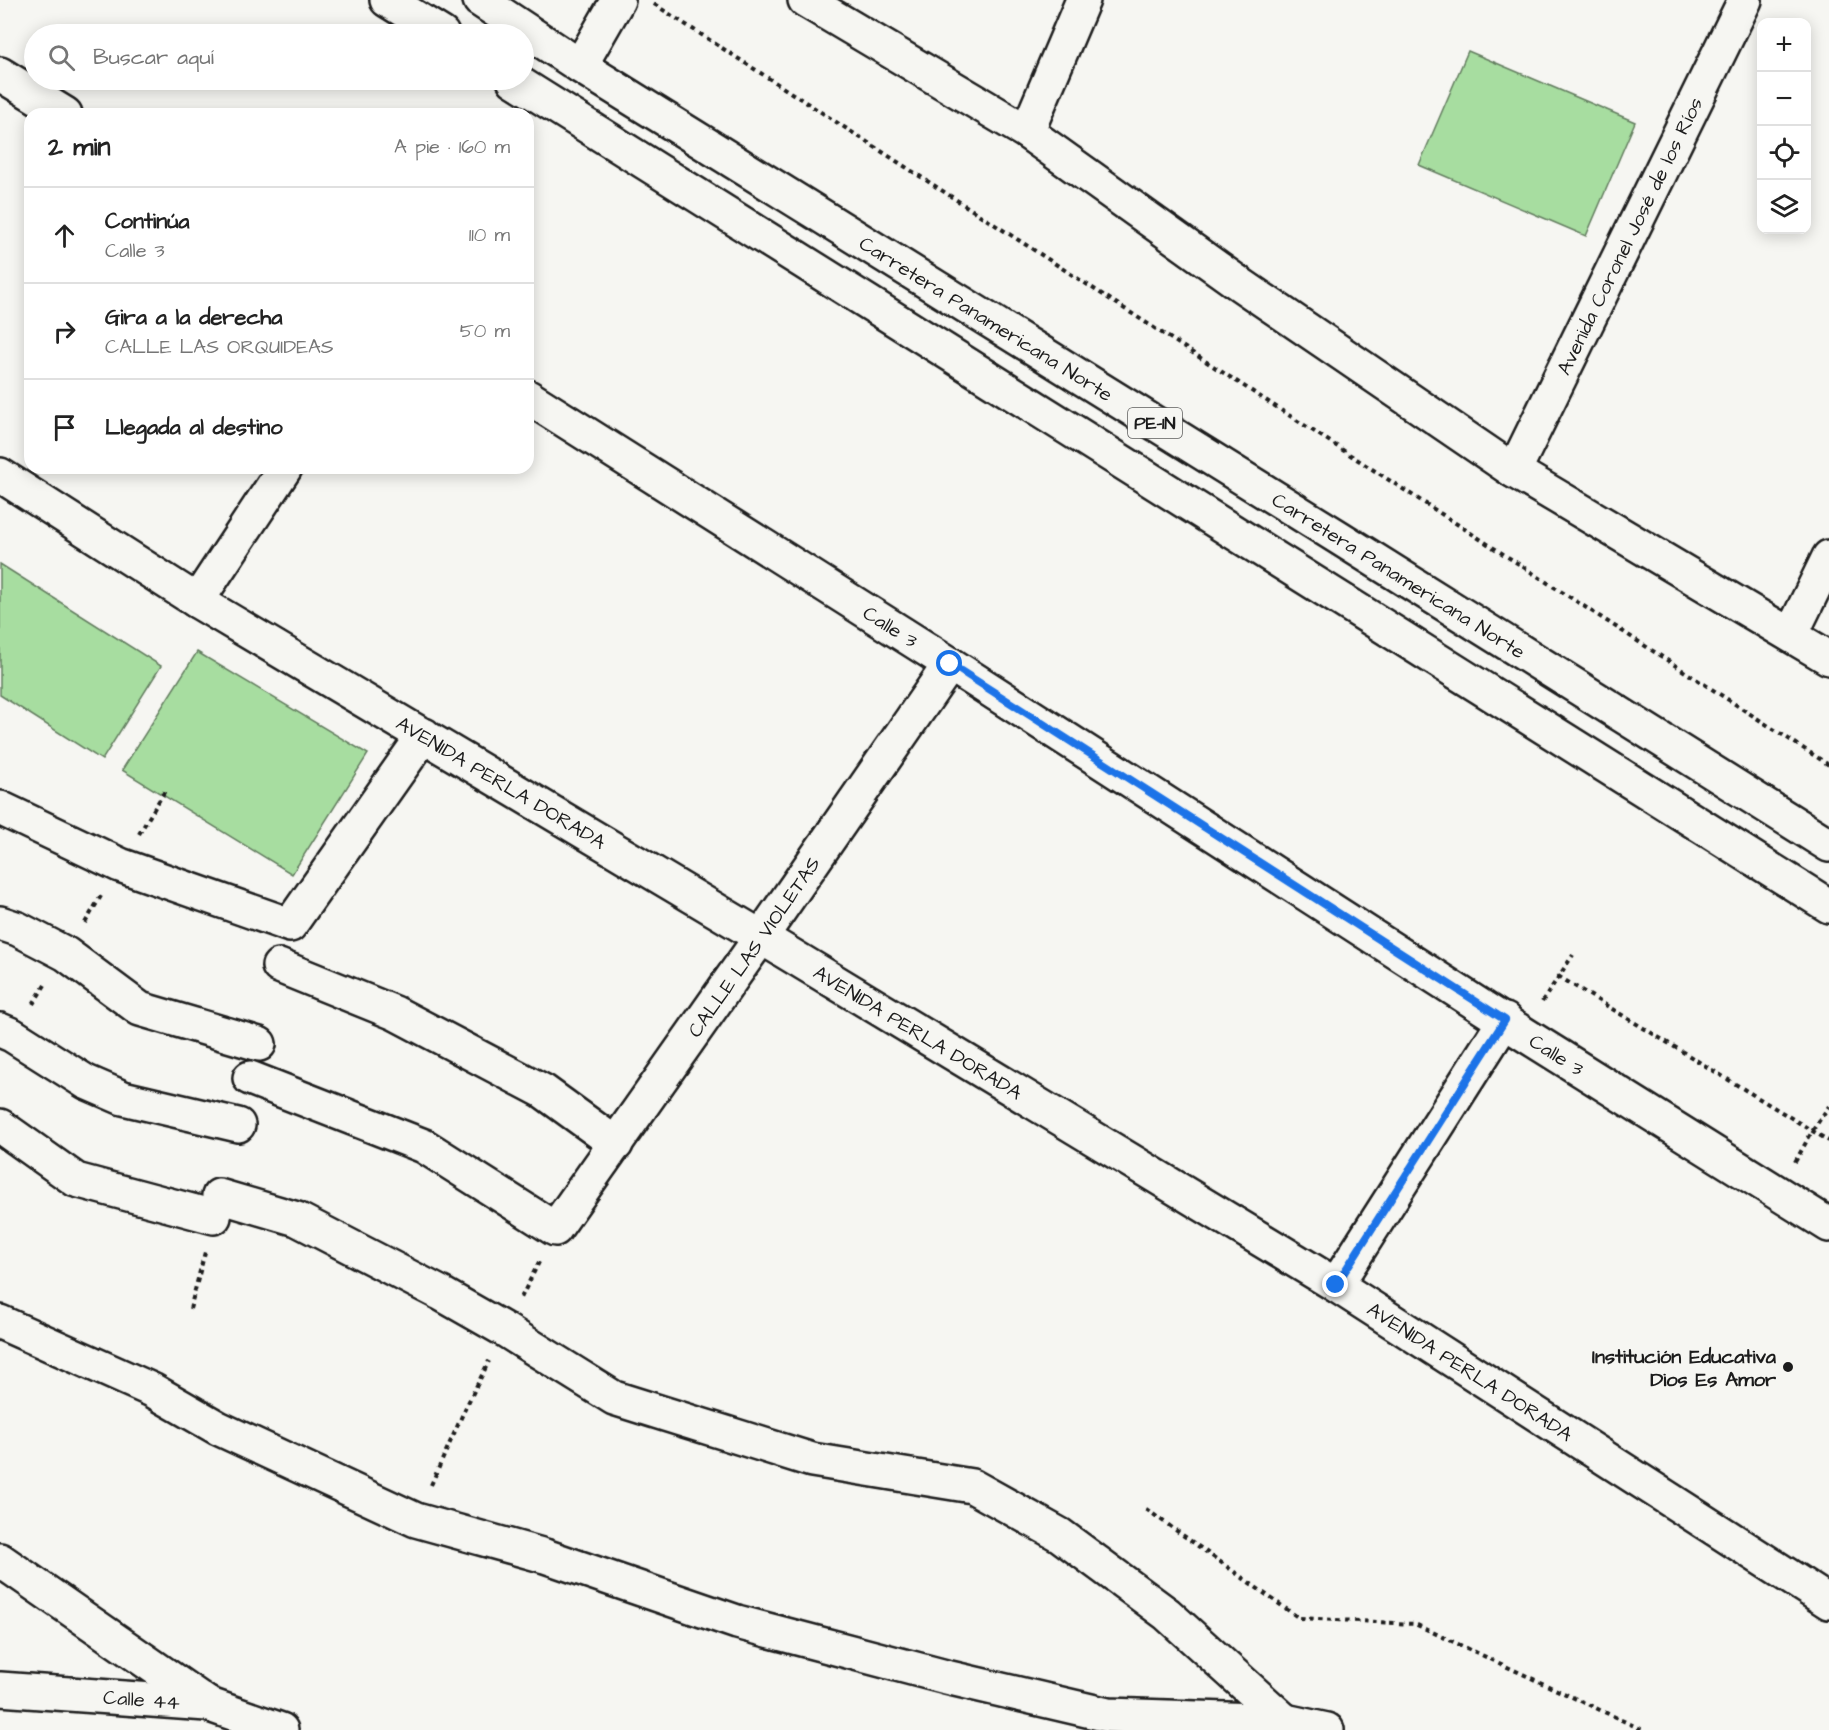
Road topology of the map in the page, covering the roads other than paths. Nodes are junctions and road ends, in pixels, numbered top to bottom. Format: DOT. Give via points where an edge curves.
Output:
graph roads {
  1 [pos="387,0"];
  2 [pos="480,0"];
  3 [pos="618,0"];
  4 [pos="804,0"];
  5 [pos="1083,0"];
  6 [pos="1745,0"];
  7 [pos="426,24"];
  8 [pos="516,24"];
  9 [pos="534,36"];
  10 [pos="580,66"];
  11 [pos="0,75"];
  12 [pos="24,89"];
  13 [pos="25,90"];
  14 [pos="530,90"];
  15 [pos="55,108"];
  16 [pos="1027,132"];
  17 [pos="534,402"];
  18 [pos="1514,471"];
  19 [pos="281,474"];
  20 [pos="0,475"];
  21 [pos="1829,557"];
  22 [pos="197,601"];
  23 [pos="1791,635"];
  24 [pos="1829,658"];
  25 [pos="950,664"];
  26 [pos="424,735"];
  27 [pos="0,808"];
  28 [pos="1829,845"];
  29 [pos="1829,906"];
  30 [pos="0,923"];
  31 [pos="761,937"];
  32 [pos="279,966"];
  33 [pos="1514,1027"];
  34 [pos="0,1030"];
  35 [pos="259,1044"];
  36 [pos="250,1078"];
  37 [pos="238,1125"];
  38 [pos="0,1126"];
  39 [pos="616,1144"];
  40 [pos="1829,1225"];
  41 [pos="1336,1285"];
  42 [pos="0,1322"];
  43 [pos="0,1560"];
  44 [pos="1829,1602"];
  45 [pos="0,1689"];
  46 [pos="207,1704"];
  47 [pos="1285,1721"];
  48 [pos="281,1730"];
  49 [pos="1327,1730"];
  1 -- 7 [label="main road"];
  2 -- 8 [label="main road, Carretera Panamericana Norte / PE-1N"];
  3 -- 10 [label="main road"];
  4 -- 16 [label="main road"];
  5 -- 16 [label="main road"];
  6 -- 18 [label="main road, Avenida Coronel José de los Ríos"];
  9 -- 10 [label="main road, Carretera Panamericana Norte / PE-1N"];
  10 -- 28 [label="main road, Carretera Panamericana Norte / PE-1N"];
  11 -- 12 [label="main road"];
  13 -- 15 [label="main road"];
  14 -- 29 [label="main road, PE-1N"];
  16 -- 18 [label="main road" via="1234,280"];
  17 -- 25 [label="main road, Calle 3"];
  18 -- 23 [label="main road"];
  19 -- 22 [label="main road"];
  20 -- 22 [label="main road, AVENIDA PERLA DORADA"];
  21 -- 23 [label="main road"];
  22 -- 26 [label="main road, AVENIDA PERLA DORADA"];
  23 -- 24 [label="main road"];
  25 -- 31 [label="main road, CALLE LAS VIOLETAS"];
  25 -- 33 [label="main road, Calle 3"];
  26 -- 27 [label="main road" via="290,925 120,865"];
  26 -- 31 [label="main road, AVENIDA PERLA DORADA"];
  30 -- 35 [label="main road" via="66,954 140,1009"];
  31 -- 39 [label="main road, CALLE LAS VIOLETAS"];
  31 -- 41 [label="main road, AVENIDA PERLA DORADA"];
  32 -- 39 [label="main road" via="395,1013 532,1085"];
  33 -- 40 [label="main road, Calle 3"];
  33 -- 41 [label="main road"];
  34 -- 37 [label="main road" via="86,1082 123,1098"];
  36 -- 39 [label="main road, CALLE LAS VIOLETAS" via="424,1146 555,1229"];
  38 -- 47 [label="main road" via="76,1180 297,1220 440,1293 614,1398 812,1460 972,1486 1060,1535 1167,1614"];
  41 -- 44 [label="main road, AVENIDA PERLA DORADA"];
  42 -- 47 [label="main road" via="152,1390 218,1428 416,1520 545,1556 736,1622 1108,1715"];
  43 -- 46 [label="main road"];
  45 -- 46 [label="main road, Calle 44"];
  46 -- 48 [label="main road, Calle 44"];
  47 -- 49 [label="main road"];
}
